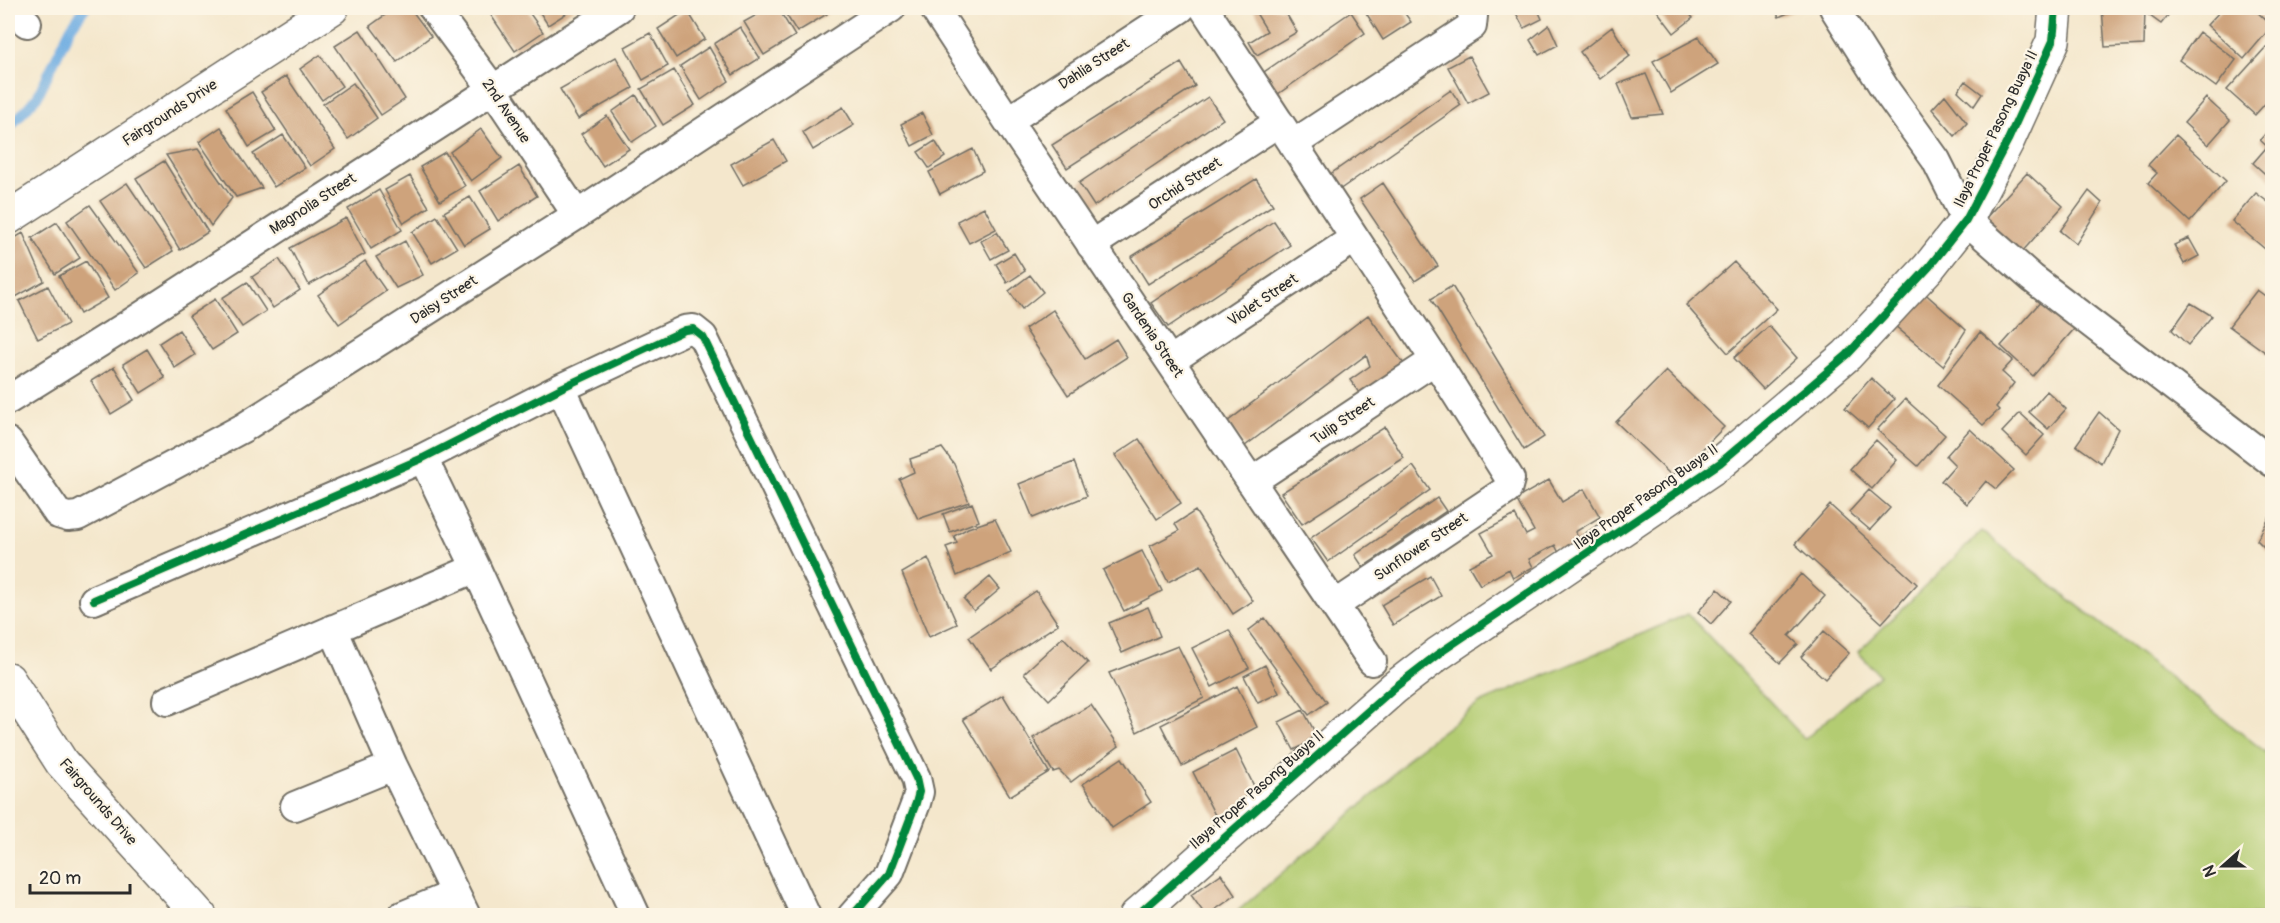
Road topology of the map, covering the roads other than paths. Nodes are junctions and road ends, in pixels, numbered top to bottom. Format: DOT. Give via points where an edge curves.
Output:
graph roads {
  1 [pos="332,8"];
  2 [pos="433,8"];
  3 [pos="619,8"];
  4 [pos="891,8"];
  5 [pos="934,8"];
  6 [pos="1181,8"];
  7 [pos="1204,8"];
  8 [pos="1834,8"];
  9 [pos="2056,8"];
  10 [pos="1471,17"];
  11 [pos="492,88"];
  12 [pos="1008,121"];
  13 [pos="1286,133"];
  14 [pos="577,216"];
  15 [pos="8,218"];
  16 [pos="1966,220"];
  17 [pos="1355,238"];
  18 [pos="1091,245"];
  19 [pos="1435,360"];
  20 [pos="1170,361"];
  21 [pos="561,387"];
  22 [pos="8,400"];
  23 [pos="8,442"];
  24 [pos="423,458"];
  25 [pos="2272,462"];
  26 [pos="1251,482"];
  27 [pos="476,568"];
  28 [pos="94,600"];
  29 [pos="1335,605"];
  30 [pos="333,629"];
  31 [pos="1372,661"];
  32 [pos="8,679"];
  33 [pos="167,701"];
  34 [pos="393,766"];
  35 [pos="295,806"];
  36 [pos="461,905"];
  37 [pos="200,915"];
  38 [pos="402,915"];
  39 [pos="636,915"];
  40 [pos="806,915"];
  41 [pos="852,915"];
  42 [pos="1136,915"];
  1 -- 15 [label="street, Fairgrounds Drive"];
  2 -- 11 [label="street, 2nd Avenue"];
  3 -- 11 [label="street, Magnolia Street"];
  4 -- 14 [label="street, Daisy Street"];
  5 -- 12 [label="street, Gardenia Street"];
  6 -- 12 [label="street, Dahlia Street"];
  7 -- 13 [label="street"];
  8 -- 16 [label="street" via="1936,160"];
  9 -- 16 [label="street, Ilaya Proper Pasong Buaya II" via="2053,41 2008,141"];
  10 -- 13 [label="street, Orchid Street"];
  11 -- 14 [label="street, 2nd Avenue"];
  11 -- 22 [label="street, Magnolia Street"];
  12 -- 18 [label="street, Gardenia Street"];
  13 -- 17 [label="street"];
  13 -- 18 [label="street, Orchid Street"];
  14 -- 23 [label="street, Daisy Street" via="243,428 78,516 58,514"];
  16 -- 25 [label="street" via="2032,278"];
  16 -- 42 [label="street, Ilaya Proper Pasong Buaya II" via="1929,267 1847,355 1720,463 1394,688"];
  17 -- 19 [label="street"];
  17 -- 20 [label="street, Violet Street"];
  18 -- 20 [label="street, Gardenia Street"];
  19 -- 26 [label="street, Tulip Street"];
  19 -- 29 [label="street, Sunflower Street" via="1503,466 1510,479 1507,490"];
  20 -- 26 [label="street, Gardenia Street"];
  21 -- 24 [label="street"];
  21 -- 40 [label="street"];
  21 -- 41 [label="street" via="685,330 693,329 703,337 916,778 919,792 889,874"];
  24 -- 27 [label="street"];
  24 -- 28 [label="street"];
  26 -- 29 [label="street, Gardenia Street"];
  27 -- 30 [label="street"];
  27 -- 39 [label="street"];
  29 -- 31 [label="street, Gardenia Street"];
  30 -- 33 [label="street"];
  30 -- 34 [label="street"];
  32 -- 37 [label="street, Fairgrounds Drive" via="62,763"];
  34 -- 35 [label="street"];
  34 -- 36 [label="street"];
  36 -- 38 [label="street"];
}
